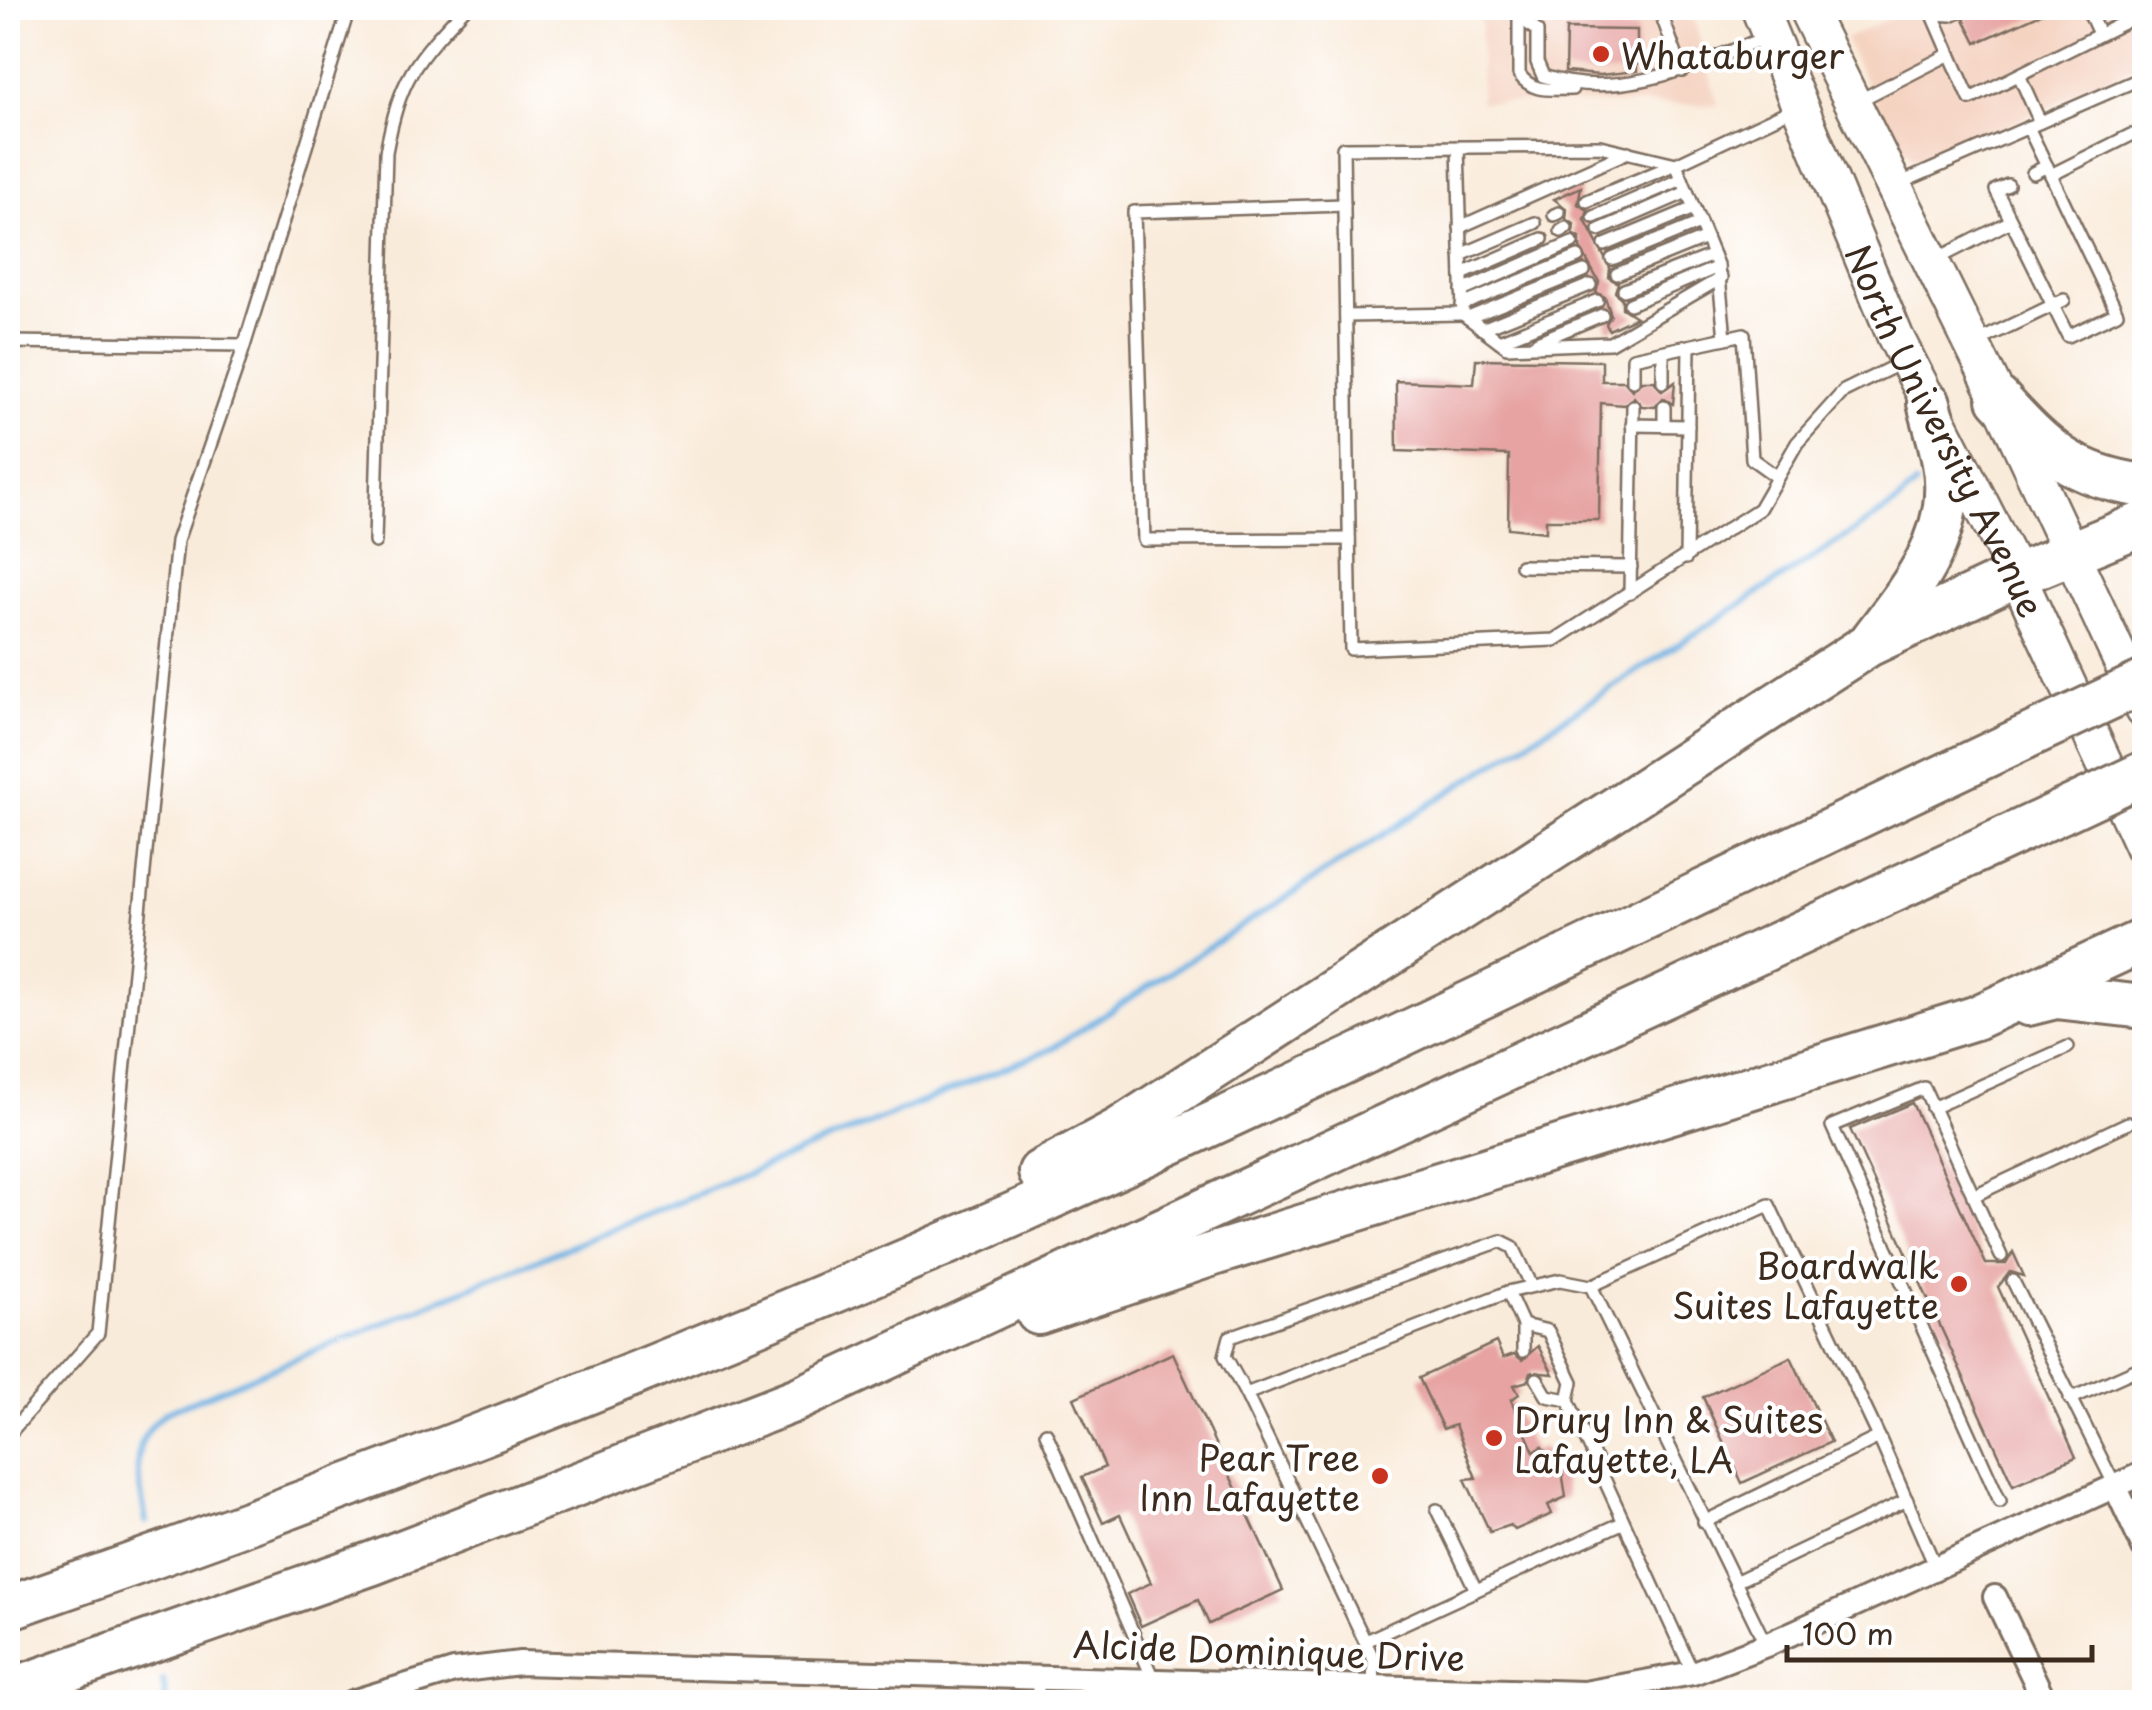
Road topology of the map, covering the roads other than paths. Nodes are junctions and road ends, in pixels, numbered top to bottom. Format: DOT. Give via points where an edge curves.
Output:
graph roads {
  1 [pos="349,8"];
  2 [pos="465,8"];
  3 [pos="1555,8"];
  4 [pos="1659,8"];
  5 [pos="1947,8"];
  6 [pos="1966,8"];
  7 [pos="2087,8"];
  8 [pos="1814,10"];
  9 [pos="1932,11"];
  10 [pos="1519,12"];
  11 [pos="2135,12"];
  12 [pos="1764,22"];
  13 [pos="2099,34"];
  14 [pos="1950,54"];
  15 [pos="1682,71"];
  16 [pos="2019,74"];
  17 [pos="2144,77"];
  18 [pos="1854,103"];
  19 [pos="1799,106"];
  20 [pos="2034,124"];
  21 [pos="2131,135"];
  22 [pos="1458,147"];
  23 [pos="1628,152"];
  24 [pos="1676,164"];
  25 [pos="2049,170"];
  26 [pos="2033,173"];
  27 [pos="2008,184"];
  28 [pos="1684,185"];
  29 [pos="1894,185"];
  30 [pos="2059,191"];
  31 [pos="2044,198"];
  32 [pos="1587,201"];
  33 [pos="1344,205"];
  34 [pos="1694,208"];
  35 [pos="2068,211"];
  36 [pos="1594,216"];
  37 [pos="2013,216"];
  38 [pos="2054,218"];
  39 [pos="1535,223"];
  40 [pos="1700,223"];
  41 [pos="1460,227"];
  42 [pos="2031,229"];
  43 [pos="1599,230"];
  44 [pos="2079,233"];
  45 [pos="2018,235"];
  46 [pos="1706,238"];
  47 [pos="1542,239"];
  48 [pos="2063,240"];
  49 [pos="1572,242"];
  50 [pos="1606,245"];
  51 [pos="1461,255"];
  52 [pos="1578,257"];
  53 [pos="2091,257"];
  54 [pos="1612,260"];
  55 [pos="1932,262"];
  56 [pos="2075,265"];
  57 [pos="1718,266"];
  58 [pos="1584,270"];
  59 [pos="1462,274"];
  60 [pos="1618,274"];
  61 [pos="2103,281"];
  62 [pos="1590,285"];
  63 [pos="2086,288"];
  64 [pos="1624,290"];
  65 [pos="1597,301"];
  66 [pos="2058,302"];
  67 [pos="1630,304"];
  68 [pos="1464,307"];
  69 [pos="1602,315"];
  70 [pos="1346,316"];
  71 [pos="1482,328"];
  72 [pos="1725,338"];
  73 [pos="8,342"];
  74 [pos="1499,342"];
  75 [pos="1972,344"];
  76 [pos="244,345"];
  77 [pos="1689,346"];
  78 [pos="1527,347"];
  79 [pos="1663,352"];
  80 [pos="1907,360"];
  81 [pos="1633,380"];
  82 [pos="1664,382"];
  83 [pos="1999,399"];
  84 [pos="1929,403"];
  85 [pos="1633,406"];
  86 [pos="1664,407"];
  87 [pos="1632,425"];
  88 [pos="1664,426"];
  89 [pos="1688,426"];
  90 [pos="1777,478"];
  91 [pos="2144,486"];
  92 [pos="2144,523"];
  93 [pos="1350,540"];
  94 [pos="375,542"];
  95 [pos="2072,553"];
  96 [pos="1686,558"];
  97 [pos="1521,566"];
  98 [pos="1630,567"];
  99 [pos="2017,575"];
  100 [pos="1630,593"];
  101 [pos="1868,645"];
  102 [pos="2144,682"];
  103 [pos="2144,710"];
  104 [pos="2144,773"];
  105 [pos="2144,849"];
  106 [pos="2144,940"];
  107 [pos="2144,1007"];
  108 [pos="1975,1018"];
  109 [pos="2068,1047"];
  110 [pos="1932,1108"];
  111 [pos="2128,1124"];
  112 [pos="1973,1196"];
  113 [pos="2001,1256"];
  114 [pos="2013,1281"];
  115 [pos="1531,1284"];
  116 [pos="1591,1286"];
  117 [pos="1508,1292"];
  118 [pos="1523,1325"];
  119 [pos="724,1334"];
  120 [pos="1522,1351"];
  121 [pos="2144,1366"];
  122 [pos="1537,1379"];
  123 [pos="1246,1394"];
  124 [pos="798,1399"];
  125 [pos="2070,1399"];
  126 [pos="1568,1400"];
  127 [pos="1046,1433"];
  128 [pos="8,1435"];
  129 [pos="1879,1437"];
  130 [pos="2144,1473"];
  131 [pos="2115,1486"];
  132 [pos="1906,1500"];
  133 [pos="2000,1501"];
  134 [pos="1437,1510"];
  135 [pos="1622,1522"];
  136 [pos="1704,1522"];
  137 [pos="2144,1548"];
  138 [pos="1936,1569"];
  139 [pos="1737,1580"];
  140 [pos="1476,1590"];
  141 [pos="1995,1598"];
  142 [pos="8,1608"];
  143 [pos="1366,1641"];
  144 [pos="1766,1645"];
  145 [pos="1693,1673"];
  146 [pos="1038,1678"];
  147 [pos="1154,1682"];
  148 [pos="1374,1689"];
  149 [pos="8,1691"];
  150 [pos="1543,1699"];
  151 [pos="352,1702"];
  152 [pos="1038,1702"];
  153 [pos="2045,1702"];
  1 -- 76 [label="lane"];
  2 -- 94 [label="lane" via="414,62 396,100 386,152"];
  3 -- 4 [label="lane"];
  4 -- 15 [label="lane"];
  5 -- 9 [label="lane"];
  6 -- 9 [label="lane" via="1951,15"];
  7 -- 13 [label="lane"];
  8 -- 18 [label="main road, North University Avenue"];
  9 -- 14 [label="lane"];
  10 -- 15 [label="lane" via="1537,31 1543,76 1640,82"];
  10 -- 15 [label="lane" via="1519,74 1533,89 1658,88"];
  11 -- 13 [label="lane"];
  12 -- 15 [label="lane"];
  12 -- 19 [label="main road, North University Avenue"];
  13 -- 16 [label="lane"];
  14 -- 16 [label="lane" via="1970,99"];
  14 -- 18 [label="lane"];
  16 -- 20 [label="lane"];
  17 -- 20 [label="lane"];
  18 -- 29 [label="main road, North University Avenue"];
  19 -- 24 [label="lane"];
  19 -- 80 [label="main road, North University Avenue"];
  20 -- 25 [label="lane"];
  20 -- 29 [label="lane"];
  21 -- 25 [label="lane"];
  22 -- 23 [label="lane" via="1600,146"];
  22 -- 33 [label="lane" via="1343,148"];
  22 -- 41 [label="lane"];
  23 -- 24 [label="lane"];
  23 -- 41 [label="lane"];
  24 -- 28 [label="lane"];
  24 -- 32 [label="lane"];
  25 -- 26 [label="lane"];
  25 -- 30 [label="lane"];
  27 -- 37 [label="lane" via="1996,190"];
  28 -- 34 [label="lane"];
  28 -- 36 [label="lane"];
  28 -- 43 [label="lane"];
  29 -- 55 [label="main road, North University Avenue"];
  30 -- 31 [label="lane"];
  30 -- 35 [label="lane"];
  33 -- 70 [label="lane"];
  33 -- 93 [label="lane" via="1134,212 1144,540"];
  34 -- 40 [label="lane"];
  34 -- 50 [label="lane"];
  35 -- 38 [label="lane"];
  35 -- 44 [label="lane"];
  37 -- 45 [label="lane"];
  37 -- 55 [label="lane"];
  39 -- 51 [label="lane"];
  40 -- 46 [label="lane"];
  40 -- 54 [label="lane"];
  41 -- 51 [label="lane"];
  42 -- 45 [label="lane"];
  44 -- 48 [label="lane"];
  44 -- 53 [label="lane"];
  45 -- 66 [label="lane"];
  46 -- 57 [label="lane"];
  46 -- 60 [label="lane"];
  47 -- 59 [label="lane"];
  49 -- 68 [label="lane"];
  51 -- 59 [label="lane"];
  52 -- 68 [label="lane"];
  53 -- 56 [label="lane"];
  53 -- 61 [label="lane"];
  55 -- 75 [label="main road, North University Avenue"];
  57 -- 64 [label="lane"];
  57 -- 67 [label="lane"];
  57 -- 72 [label="lane"];
  57 -- 78 [label="lane" via="1610,344"];
  58 -- 68 [label="lane"];
  59 -- 68 [label="lane"];
  61 -- 63 [label="lane"];
  61 -- 66 [label="lane" via="2118,313 2068,336"];
  62 -- 71 [label="lane"];
  65 -- 74 [label="lane"];
  66 -- 75 [label="lane"];
  68 -- 70 [label="lane"];
  68 -- 71 [label="lane"];
  69 -- 78 [label="lane"];
  70 -- 93 [label="lane"];
  71 -- 74 [label="lane"];
  72 -- 77 [label="lane"];
  72 -- 90 [label="lane" via="1744,334 1752,459"];
  73 -- 76 [label="lane"];
  74 -- 78 [label="lane"];
  75 -- 83 [label="main road, North University Avenue"];
  76 -- 128 [label="lane" via="177,541 98,1333"];
  77 -- 79 [label="lane"];
  77 -- 89 [label="lane"];
  79 -- 81 [label="lane" via="1633,358"];
  79 -- 82 [label="lane"];
  80 -- 84 [label="main road, North University Avenue"];
  80 -- 90 [label="lane" via="1844,391 1797,443"];
  83 -- 91 [label="highway" via="2040,445 2071,466"];
  83 -- 95 [label="main road, North University Avenue"];
  84 -- 99 [label="main road, North University Avenue"];
  84 -- 101 [label="highway" via="1947,481 1936,543 1924,572"];
  85 -- 87 [label="lane"];
  86 -- 88 [label="lane"];
  87 -- 88 [label="lane"];
  87 -- 98 [label="lane"];
  88 -- 89 [label="lane"];
  89 -- 96 [label="lane"];
  90 -- 96 [label="lane" via="1758,509"];
  92 -- 95 [label="highway"];
  93 -- 100 [label="lane" via="1351,650 1555,640"];
  95 -- 99 [label="highway"];
  95 -- 103 [label="main road, North University Avenue"];
  96 -- 100 [label="lane"];
  97 -- 98 [label="lane"];
  98 -- 100 [label="lane"];
  99 -- 101 [label="highway"];
  99 -- 105 [label="main road, North University Avenue"];
  101 -- 119 [label="highway" via="1120,1128"];
  102 -- 119 [label="highway, bridge" via="1029,1207"];
  104 -- 124 [label="highway, bridge"];
  106 -- 108 [label="highway"];
  107 -- 108 [label="highway" via="2056,997"];
  108 -- 124 [label="highway" via="1210,1256"];
  109 -- 110 [label="lane"];
  110 -- 112 [label="lane"];
  110 -- 133 [label="lane" via="1924,1088 1832,1126"];
  111 -- 112 [label="lane"];
  112 -- 113 [label="lane"];
  114 -- 125 [label="lane"];
  115 -- 116 [label="lane"];
  115 -- 117 [label="lane"];
  115 -- 123 [label="lane" via="1513,1246 1501,1241 1230,1337 1225,1356"];
  116 -- 129 [label="lane" via="1768,1206"];
  116 -- 136 [label="lane"];
  117 -- 118 [label="lane"];
  117 -- 123 [label="lane"];
  118 -- 120 [label="lane"];
  118 -- 126 [label="lane" via="1548,1331 1572,1382"];
  119 -- 142 [label="highway" via="436,1451"];
  121 -- 125 [label="lane"];
  122 -- 126 [label="lane" via="1547,1396"];
  123 -- 143 [label="lane"];
  124 -- 149 [label="highway" via="372,1563"];
  125 -- 131 [label="lane"];
  126 -- 135 [label="lane"];
  127 -- 147 [label="lane"];
  129 -- 132 [label="lane"];
  129 -- 136 [label="lane"];
  130 -- 131 [label="street, Alcide Dominique Drive"];
  131 -- 137 [label="street"];
  131 -- 138 [label="street, Alcide Dominique Drive"];
  132 -- 138 [label="lane"];
  132 -- 139 [label="lane"];
  134 -- 140 [label="lane"];
  135 -- 140 [label="lane"];
  135 -- 145 [label="lane"];
  136 -- 139 [label="lane"];
  138 -- 144 [label="street, Alcide Dominique Drive"];
  139 -- 144 [label="lane"];
  140 -- 143 [label="lane"];
  141 -- 153 [label="street"];
  143 -- 148 [label="lane"];
  144 -- 145 [label="street, Alcide Dominique Drive"];
  145 -- 150 [label="street, Alcide Dominique Drive"];
  146 -- 147 [label="street, Alcide Dominique Drive"];
  146 -- 151 [label="street, Alcide Dominique Drive" via="520,1663 454,1671"];
  146 -- 152 [label="lane"];
  147 -- 148 [label="street, Alcide Dominique Drive"];
  148 -- 150 [label="street, Alcide Dominique Drive"];
}
